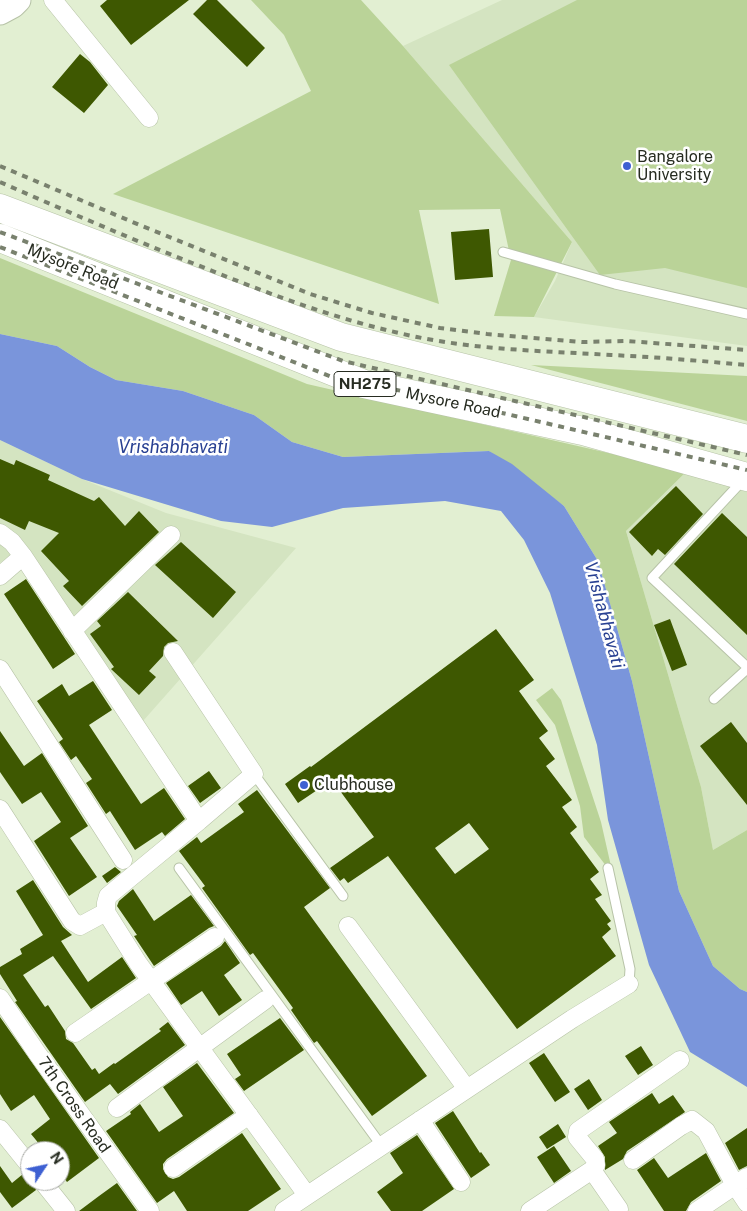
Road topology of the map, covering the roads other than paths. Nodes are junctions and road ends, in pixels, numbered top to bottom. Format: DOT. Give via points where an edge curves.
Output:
graph roads {
  1 [pos="18,0"];
  2 [pos="53,0"];
  3 [pos="0,12"];
  4 [pos="148,118"];
  5 [pos="0,208"];
  6 [pos="0,238"];
  7 [pos="503,252"];
  8 [pos="747,314"];
  9 [pos="747,439"];
  10 [pos="746,477"];
  11 [pos="0,533"];
  12 [pos="171,535"];
  13 [pos="23,556"];
  14 [pos="0,576"];
  15 [pos="72,631"];
  16 [pos="173,652"];
  17 [pos="747,668"];
  18 [pos="0,669"];
  19 [pos="714,699"];
  20 [pos="254,774"];
  21 [pos="0,809"];
  22 [pos="199,821"];
  23 [pos="122,860"];
  24 [pos="179,868"];
  25 [pos="608,868"];
  26 [pos="342,896"];
  27 [pos="106,912"];
  28 [pos="348,926"];
  29 [pos="215,937"];
  30 [pos="151,981"];
  31 [pos="629,984"];
  32 [pos="4,994"];
  33 [pos="266,1000"];
  34 [pos="75,1034"];
  35 [pos="199,1047"];
  36 [pos="680,1060"];
  37 [pos="467,1089"];
  38 [pos="117,1108"];
  39 [pos="249,1116"];
  40 [pos="420,1120"];
  41 [pos="0,1129"];
  42 [pos="382,1145"];
  43 [pos="20,1154"];
  44 [pos="632,1160"];
  45 [pos="173,1168"];
  46 [pos="592,1170"];
  47 [pos="741,1181"];
  48 [pos="461,1182"];
  49 [pos="50,1191"];
  50 [pos="307,1195"];
  51 [pos="747,1203"];
  52 [pos="619,1208"];
  53 [pos="66,1211"];
  54 [pos="150,1211"];
  55 [pos="284,1211"];
  56 [pos="530,1211"];
  57 [pos="697,1211"];
  1 -- 3 [label="street"];
  2 -- 4 [label="street"];
  5 -- 9 [label="highway, Mysore Road / NH275" via="341,337"];
  6 -- 10 [label="highway, Mysore Road / NH275" via="364,384 583,432"];
  7 -- 8 [label="lane" via="615,284"];
  10 -- 17 [label="lane" via="652,578"];
  11 -- 13 [label="street"];
  12 -- 15 [label="street"];
  13 -- 14 [label="street"];
  13 -- 15 [label="street"];
  15 -- 22 [label="street"];
  16 -- 20 [label="street"];
  17 -- 19 [label="lane"];
  18 -- 23 [label="street"];
  20 -- 22 [label="street"];
  20 -- 26 [label="lane"];
  21 -- 27 [label="street" via="72,921 80,926"];
  22 -- 27 [label="street" via="108,896"];
  24 -- 42 [label="lane"];
  25 -- 31 [label="lane" via="630,969"];
  27 -- 30 [label="street"];
  28 -- 37 [label="street"];
  29 -- 30 [label="street"];
  30 -- 34 [label="street"];
  30 -- 35 [label="street"];
  31 -- 37 [label="street"];
  32 -- 54 [label="street, 7th Cross Road" via="37,1053"];
  33 -- 35 [label="street"];
  35 -- 38 [label="street"];
  35 -- 39 [label="street"];
  36 -- 46 [label="street" via="578,1131 578,1137 595,1159 596,1165"];
  37 -- 40 [label="street"];
  39 -- 45 [label="street"];
  39 -- 50 [label="street"];
  40 -- 42 [label="street"];
  40 -- 48 [label="street"];
  41 -- 43 [label="street"];
  42 -- 50 [label="street"];
  44 -- 47 [label="street" via="692,1120 706,1131"];
  46 -- 52 [label="street"];
  46 -- 56 [label="street"];
  47 -- 51 [label="street"];
  47 -- 57 [label="street"];
  49 -- 53 [label="street"];
  50 -- 55 [label="street"];
}
